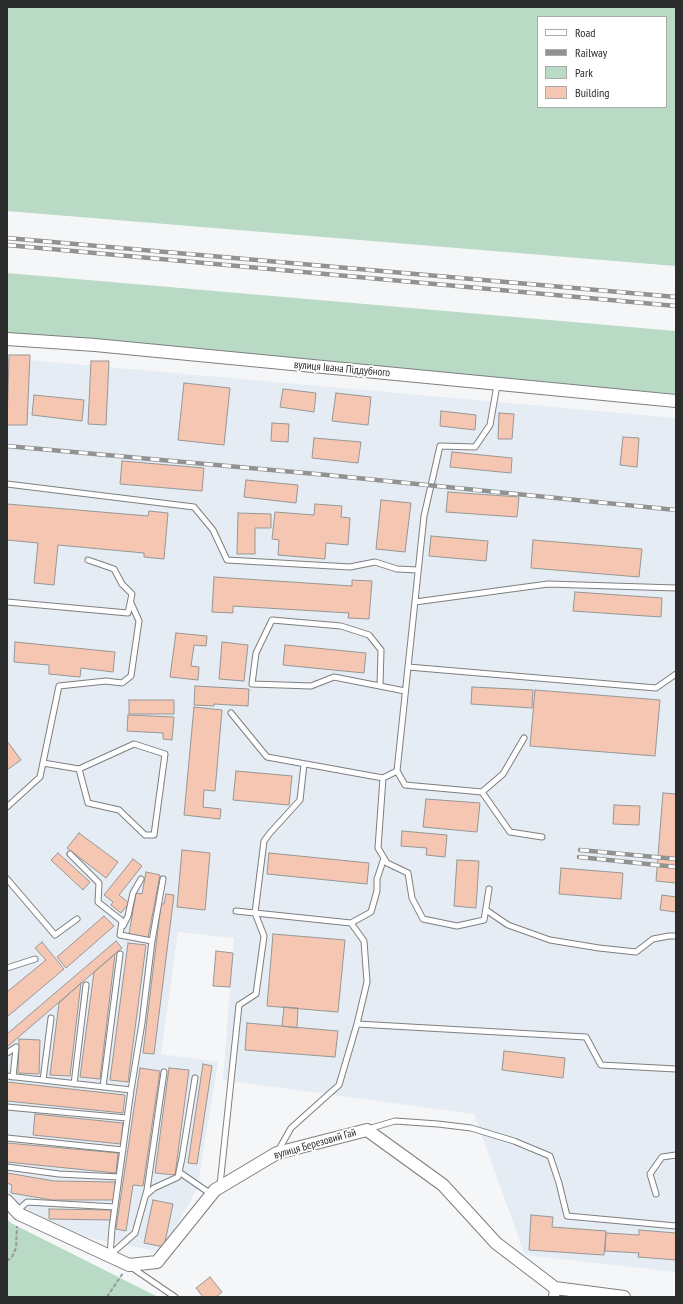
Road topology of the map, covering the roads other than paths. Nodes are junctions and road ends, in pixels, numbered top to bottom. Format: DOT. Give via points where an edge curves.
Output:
graph roads {
  1 [pos="7,339"];
  2 [pos="497,384"];
  3 [pos="676,401"];
  4 [pos="7,484"];
  5 [pos="88,560"];
  6 [pos="418,570"];
  7 [pos="676,588"];
  8 [pos="7,602"];
  9 [pos="131,602"];
  10 [pos="414,602"];
  11 [pos="408,668"];
  12 [pos="676,674"];
  13 [pos="380,686"];
  14 [pos="405,691"];
  15 [pos="231,713"];
  16 [pos="524,738"];
  17 [pos="43,763"];
  18 [pos="304,764"];
  19 [pos="79,768"];
  20 [pos="396,771"];
  21 [pos="383,778"];
  22 [pos="482,792"];
  23 [pos="7,807"];
  24 [pos="542,837"];
  25 [pos="70,854"];
  26 [pos="384,858"];
  27 [pos="7,878"];
  28 [pos="141,879"];
  29 [pos="163,879"];
  30 [pos="489,889"];
  31 [pos="486,910"];
  32 [pos="236,911"];
  33 [pos="255,913"];
  34 [pos="77,919"];
  35 [pos="351,923"];
  36 [pos="121,931"];
  37 [pos="676,936"];
  38 [pos="152,941"];
  39 [pos="120,954"];
  40 [pos="35,959"];
  41 [pos="7,968"];
  42 [pos="86,985"];
  43 [pos="51,1018"];
  44 [pos="357,1024"];
  45 [pos="7,1053"];
  46 [pos="676,1069"];
  47 [pos="164,1072"];
  48 [pos="7,1076"];
  49 [pos="13,1077"];
  50 [pos="195,1078"];
  51 [pos="43,1080"];
  52 [pos="74,1084"];
  53 [pos="103,1087"];
  54 [pos="131,1090"];
  55 [pos="7,1107"];
  56 [pos="127,1118"];
  57 [pos="367,1130"];
  58 [pos="7,1138"];
  59 [pos="123,1150"];
  60 [pos="277,1153"];
  61 [pos="676,1155"];
  62 [pos="7,1167"];
  63 [pos="179,1172"];
  64 [pos="119,1177"];
  65 [pos="216,1191"];
  66 [pos="656,1194"];
  67 [pos="146,1195"];
  68 [pos="7,1201"];
  69 [pos="115,1207"];
  70 [pos="17,1212"];
  71 [pos="676,1226"];
  72 [pos="110,1256"];
  73 [pos="129,1265"];
  74 [pos="554,1293"];
  75 [pos="175,1297"];
  76 [pos="624,1297"];
  1 -- 2 [label="street, вулиця Івана Піддубного" via="95,345"];
  2 -- 3 [label="street, вулиця Івана Піддубного"];
  2 -- 6 [label="lane" via="490,425 475,447 440,446 424,516"];
  4 -- 6 [label="lane" via="194,507 213,530 228,560 350,567 375,562 397,569"];
  5 -- 9 [label="lane" via="114,569 122,584 132,594"];
  6 -- 10 [label="lane"];
  7 -- 10 [label="lane" via="548,584"];
  8 -- 9 [label="lane" via="128,613"];
  9 -- 17 [label="lane" via="139,621 131,676 122,683 106,681 59,686"];
  10 -- 11 [label="lane"];
  11 -- 12 [label="lane" via="656,688"];
  11 -- 14 [label="lane"];
  13 -- 13 [label="lane" via="334,677 311,686 252,684 256,652 272,620 341,626 369,634 381,650"];
  13 -- 14 [label="lane"];
  14 -- 20 [label="lane"];
  15 -- 18 [label="lane" via="266,757"];
  16 -- 22 [label="lane" via="502,774"];
  17 -- 19 [label="lane"];
  17 -- 23 [label="lane" via="40,777"];
  18 -- 21 [label="lane"];
  18 -- 33 [label="lane" via="300,800 264,841"];
  19 -- 19 [label="lane" via="88,803 119,810 145,835 154,834 165,754 134,744"];
  20 -- 21 [label="lane"];
  20 -- 22 [label="lane" via="405,785"];
  21 -- 26 [label="lane" via="378,848"];
  22 -- 24 [label="lane" via="510,832"];
  25 -- 36 [label="lane" via="100,883 98,902 122,922"];
  26 -- 31 [label="lane" via="387,863 408,873 412,898 423,920 457,926 484,920"];
  26 -- 35 [label="lane" via="371,912"];
  27 -- 34 [label="lane" via="55,935"];
  28 -- 36 [label="lane" via="133,893 128,916"];
  29 -- 38 [label="lane"];
  30 -- 31 [label="lane"];
  31 -- 37 [label="lane" via="508,925 550,940 600,948 636,952 653,939"];
  32 -- 33 [label="lane"];
  33 -- 35 [label="lane"];
  33 -- 65 [label="lane" via="264,936 256,994 239,1005"];
  35 -- 44 [label="lane" via="364,941 367,982"];
  36 -- 38 [label="lane" via="120,935"];
  38 -- 54 [label="lane"];
  39 -- 53 [label="lane"];
  40 -- 41 [label="lane"];
  42 -- 52 [label="lane"];
  43 -- 51 [label="lane"];
  44 -- 46 [label="lane" via="586,1037 601,1065"];
  44 -- 60 [label="lane" via="338,1084 291,1128"];
  45 -- 49 [label="lane" via="16,1047"];
  47 -- 67 [label="lane"];
  48 -- 49 [label="lane"];
  49 -- 51 [label="lane"];
  50 -- 63 [label="lane"];
  51 -- 52 [label="lane"];
  52 -- 53 [label="lane"];
  53 -- 54 [label="lane"];
  54 -- 56 [label="lane"];
  55 -- 56 [label="lane"];
  56 -- 59 [label="lane"];
  57 -- 60 [label="street, вулиця Березовий Гай"];
  57 -- 71 [label="lane" via="395,1121 471,1128 514,1141 550,1156 568,1216"];
  57 -- 74 [label="street, вулиця Березовий Гай" via="443,1185 496,1243"];
  58 -- 59 [label="lane"];
  59 -- 64 [label="lane"];
  60 -- 65 [label="street, вулиця Березовий Гай"];
  61 -- 66 [label="lane" via="662,1157 650,1174"];
  62 -- 64 [label="lane" via="59,1174"];
  63 -- 65 [label="lane"];
  63 -- 67 [label="lane" via="178,1177 154,1188"];
  64 -- 69 [label="lane"];
  65 -- 73 [label="street, вулиця Березовий Гай" via="157,1262"];
  67 -- 72 [label="lane" via="135,1234"];
  68 -- 70 [label="street"];
  69 -- 70 [label="lane" via="27,1202"];
  69 -- 72 [label="lane"];
  70 -- 72 [label="street"];
  72 -- 73 [label="street"];
  73 -- 75 [label="lane"];
  74 -- 76 [label="street, вулиця Березовий Гай"];
}
